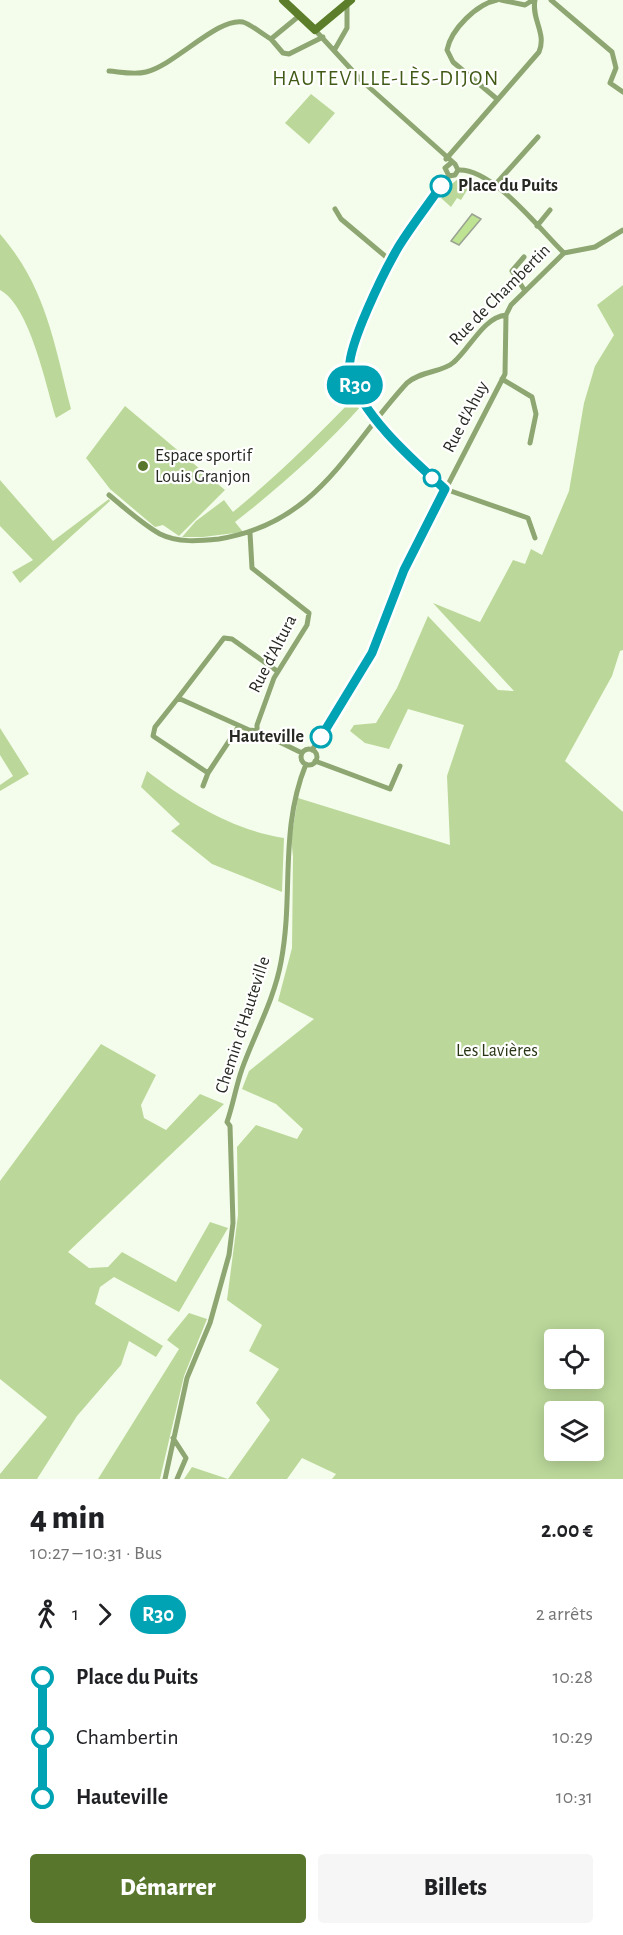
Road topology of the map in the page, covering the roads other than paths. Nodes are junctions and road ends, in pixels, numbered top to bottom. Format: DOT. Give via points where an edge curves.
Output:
graph roads {
  1 [pos="283,0"];
  2 [pos="499,0"];
  3 [pos="534,0"];
  4 [pos="551,0"];
  5 [pos="349,2"];
  6 [pos="299,16"];
  7 [pos="315,30"];
  8 [pos="323,37"];
  9 [pos="271,39"];
  10 [pos="335,49"];
  11 [pos="109,71"];
  12 [pos="623,92"];
  13 [pos="497,99"];
  14 [pos="538,137"];
  15 [pos="448,161"];
  16 [pos="458,170"];
  17 [pos="449,176"];
  18 [pos="494,186"];
  19 [pos="335,208"];
  20 [pos="550,210"];
  21 [pos="537,226"];
  22 [pos="623,230"];
  23 [pos="564,253"];
  24 [pos="524,257"];
  25 [pos="391,261"];
  26 [pos="525,291"];
  27 [pos="506,315"];
  28 [pos="502,379"];
  29 [pos="376,419"];
  30 [pos="530,443"];
  31 [pos="445,489"];
  32 [pos="109,495"];
  33 [pos="250,533"];
  34 [pos="536,538"];
  35 [pos="277,671"];
  36 [pos="178,698"];
  37 [pos="239,726"];
  38 [pos="257,731"];
  39 [pos="312,750"];
  40 [pos="302,753"];
  41 [pos="315,761"];
  42 [pos="306,764"];
  43 [pos="400,766"];
  44 [pos="208,773"];
  45 [pos="203,786"];
  46 [pos="173,1438"];
  47 [pos="165,1479"];
  48 [pos="177,1479"];
  1 -- 6 [label="street"];
  2 -- 3 [label="street" via="525,5"];
  2 -- 13 [label="street" via="481,8 462,24 447,50 453,62"];
  3 -- 13 [label="street" via="533,9 542,34 541,49"];
  4 -- 12 [label="street" via="612,52 615,68 610,83"];
  5 -- 7 [label="street"];
  5 -- 10 [label="street" via="347,28"];
  6 -- 7 [label="street"];
  6 -- 9 [label="street"];
  7 -- 8 [label="street"];
  8 -- 9 [label="street" via="289,54 283,53"];
  8 -- 10 [label="street"];
  9 -- 11 [label="street" via="246,23 231,22 157,67 132,73"];
  10 -- 15 [label="street" via="361,80"];
  13 -- 15 [label="street"];
  14 -- 18 [label="street"];
  15 -- 16 [label="street"];
  15 -- 17 [label="street" via="445,168"];
  16 -- 17 [label="street"];
  16 -- 18 [label="street" via="473,172"];
  17 -- 25 [label="street"];
  18 -- 21 [label="street"];
  19 -- 25 [label="street" via="342,219"];
  20 -- 21 [label="street"];
  21 -- 23 [label="street"];
  22 -- 23 [label="street" via="595,247"];
  23 -- 26 [label="street, Rue de Chambertin"];
  24 -- 26 [label="street" via="512,271"];
  25 -- 29 [label="street" via="357,335 349,365 354,384"];
  26 -- 27 [label="street, Rue de Chambertin"];
  27 -- 28 [label="street, Rue d'Ahuy" via="506,369"];
  27 -- 29 [label="street, Rue de Chambertin" via="492,320 449,365 413,378"];
  28 -- 30 [label="street" via="532,397 536,414"];
  28 -- 31 [label="street, Rue d'Ahuy"];
  29 -- 31 [label="street" via="408,456"];
  29 -- 33 [label="street, Rue de Chambertin" via="315,494 291,512"];
  31 -- 34 [label="street" via="528,518"];
  31 -- 39 [label="street, Rue d'Ahuy" via="404,570 368,661"];
  32 -- 33 [label="street, Rue de Chambertin" via="173,539 202,540"];
  33 -- 35 [label="street, Rue d'Altura" via="252,568 304,608 310,617"];
  35 -- 36 [label="street" via="232,639 224,638"];
  35 -- 38 [label="street, Rue d'Altura"];
  36 -- 37 [label="street"];
  36 -- 44 [label="street" via="153,735"];
  37 -- 38 [label="street"];
  37 -- 44 [label="street"];
  38 -- 40 [label="street"];
  39 -- 40 [label="street"];
  39 -- 41 [label="street"];
  40 -- 42 [label="street" via="301,760"];
  41 -- 42 [label="street"];
  41 -- 43 [label="street" via="390,789"];
  42 -- 46 [label="street, Chemin d'Hauteville" via="290,813 281,964 227,1122 232,1185 229,1255 210,1323 187,1378"];
  44 -- 45 [label="street"];
  46 -- 47 [label="street, Chemin d'Hauteville"];
  46 -- 48 [label="street" via="186,1458"];
}
